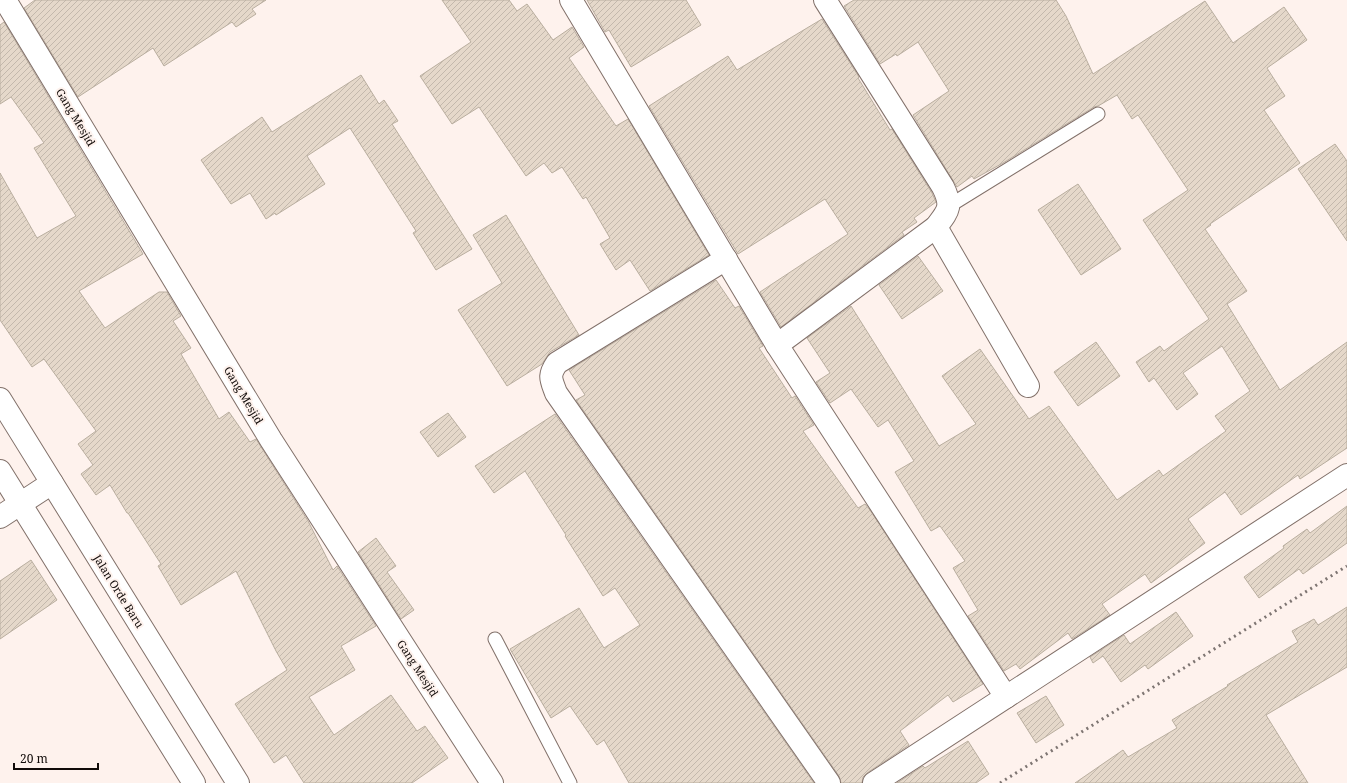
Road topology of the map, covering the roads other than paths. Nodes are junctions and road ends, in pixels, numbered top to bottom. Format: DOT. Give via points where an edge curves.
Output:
graph roads {
  1 [pos="5,0"];
  2 [pos="571,0"];
  3 [pos="825,0"];
  4 [pos="1098,114"];
  5 [pos="949,206"];
  6 [pos="936,227"];
  7 [pos="726,259"];
  8 [pos="777,345"];
  9 [pos="1028,386"];
  10 [pos="0,399"];
  11 [pos="1347,475"];
  12 [pos="52,483"];
  13 [pos="8,488"];
  14 [pos="0,517"];
  15 [pos="495,639"];
  16 [pos="1006,697"];
  17 [pos="194,783"];
  18 [pos="238,783"];
  19 [pos="492,783"];
  20 [pos="570,783"];
  21 [pos="829,783"];
  22 [pos="874,783"];
  1 -- 19 [label="street, Gang Mesjid" via="271,440"];
  2 -- 7 [label="street"];
  3 -- 5 [label="street" via="943,187"];
  4 -- 5 [label="lane"];
  5 -- 6 [label="street"];
  6 -- 8 [label="street"];
  6 -- 9 [label="street"];
  7 -- 8 [label="street"];
  7 -- 21 [label="street" via="557,363 551,379 556,393"];
  8 -- 16 [label="street"];
  10 -- 12 [label="street, Jalan Orde Baru"];
  11 -- 16 [label="street"];
  12 -- 13 [label="street"];
  12 -- 18 [label="street, Jalan Orde Baru"];
  13 -- 14 [label="street"];
  13 -- 17 [label="street"];
  15 -- 20 [label="lane"];
  16 -- 22 [label="street"];
}
